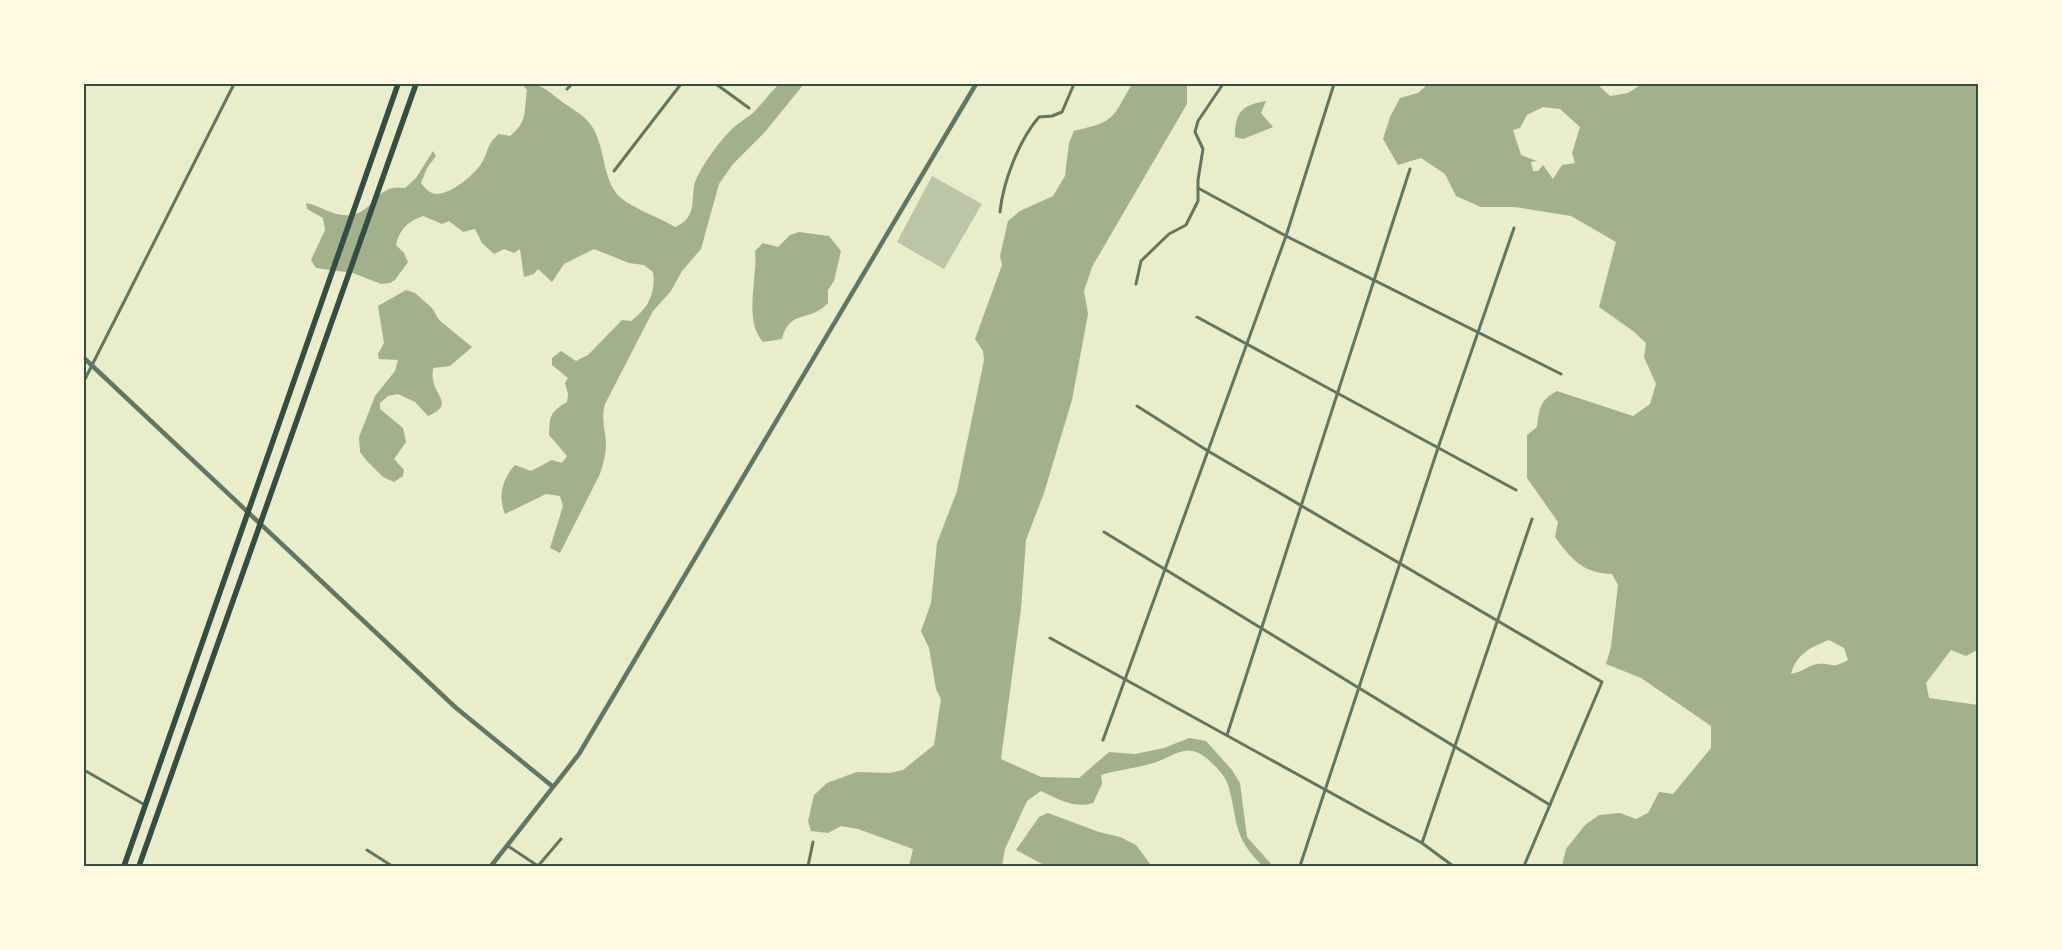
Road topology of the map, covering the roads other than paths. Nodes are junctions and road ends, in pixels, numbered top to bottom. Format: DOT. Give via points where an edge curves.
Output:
graph roads {
  1 [pos="234,84"];
  2 [pos="398,84"];
  3 [pos="416,84"];
  4 [pos="572,84"];
  5 [pos="681,84"];
  6 [pos="716,84"];
  7 [pos="976,84"];
  8 [pos="1074,84"];
  9 [pos="1223,84"];
  10 [pos="1334,84"];
  11 [pos="568,89"];
  12 [pos="750,108"];
  13 [pos="1410,169"];
  14 [pos="614,171"];
  15 [pos="1198,188"];
  16 [pos="1000,212"];
  17 [pos="1514,228"];
  18 [pos="1286,236"];
  19 [pos="1374,280"];
  20 [pos="1136,284"];
  21 [pos="1198,317"];
  22 [pos="1478,333"];
  23 [pos="1247,343"];
  24 [pos="84,358"];
  25 [pos="92,366"];
  26 [pos="1561,374"];
  27 [pos="84,380"];
  28 [pos="1337,392"];
  29 [pos="1137,406"];
  30 [pos="1438,448"];
  31 [pos="1208,451"];
  32 [pos="1516,490"];
  33 [pos="1300,504"];
  34 [pos="248,512"];
  35 [pos="1532,519"];
  36 [pos="260,523"];
  37 [pos="1104,532"];
  38 [pos="1400,563"];
  39 [pos="1165,568"];
  40 [pos="1497,621"];
  41 [pos="1261,627"];
  42 [pos="1050,638"];
  43 [pos="1124,681"];
  44 [pos="1359,687"];
  45 [pos="1227,736"];
  46 [pos="1103,740"];
  47 [pos="1455,746"];
  48 [pos="84,770"];
  49 [pos="552,786"];
  50 [pos="1326,790"];
  51 [pos="1550,805"];
  52 [pos="145,806"];
  53 [pos="561,839"];
  54 [pos="813,842"];
  55 [pos="1422,843"];
  56 [pos="508,846"];
  57 [pos="366,850"];
  58 [pos="1446,861"];
  59 [pos="124,866"];
  60 [pos="139,866"];
  61 [pos="392,866"];
  62 [pos="491,866"];
  63 [pos="808,866"];
  64 [pos="1300,866"];
  65 [pos="1444,866"];
  66 [pos="1453,866"];
  67 [pos="1524,866"];
  1 -- 25 [label="street"];
  2 -- 34 [label="highway"];
  3 -- 36 [label="highway"];
  4 -- 11 [label="street"];
  5 -- 14 [label="street"];
  6 -- 12 [label="street"];
  7 -- 49 [label="street" via="579,754"];
  8 -- 16 [label="street" via="1062,112 1039,117 1030,126 1002,190"];
  9 -- 15 [label="street" via="1194,132 1203,149"];
  10 -- 18 [label="street"];
  13 -- 19 [label="street"];
  15 -- 18 [label="street"];
  15 -- 20 [label="street" via="1198,201 1186,225 1169,234 1141,261"];
  17 -- 22 [label="street"];
  18 -- 19 [label="street"];
  18 -- 23 [label="street"];
  19 -- 22 [label="street"];
  19 -- 28 [label="street"];
  21 -- 23 [label="street"];
  22 -- 26 [label="street"];
  22 -- 30 [label="street"];
  23 -- 28 [label="street"];
  23 -- 31 [label="street"];
  24 -- 25 [label="street"];
  25 -- 27 [label="street"];
  25 -- 34 [label="street"];
  28 -- 30 [label="street"];
  28 -- 33 [label="street"];
  29 -- 31 [label="street"];
  30 -- 32 [label="street"];
  30 -- 38 [label="street"];
  31 -- 33 [label="street"];
  31 -- 39 [label="street"];
  33 -- 38 [label="street"];
  33 -- 41 [label="street"];
  34 -- 36 [label="street"];
  34 -- 52 [label="highway"];
  35 -- 40 [label="street"];
  36 -- 49 [label="street" via="455,707"];
  36 -- 60 [label="highway"];
  37 -- 39 [label="street"];
  38 -- 40 [label="street"];
  38 -- 44 [label="street"];
  39 -- 41 [label="street"];
  39 -- 43 [label="street"];
  40 -- 47 [label="street"];
  40 -- 51 [label="street" via="1602,682"];
  41 -- 44 [label="street"];
  41 -- 45 [label="street"];
  42 -- 43 [label="street"];
  43 -- 45 [label="street"];
  43 -- 46 [label="street"];
  44 -- 47 [label="street"];
  44 -- 50 [label="street"];
  45 -- 50 [label="street"];
  47 -- 51 [label="street"];
  47 -- 55 [label="street"];
  48 -- 52 [label="street"];
  49 -- 56 [label="street"];
  50 -- 55 [label="street"];
  50 -- 64 [label="street"];
  51 -- 67 [label="street"];
  52 -- 59 [label="highway"];
  53 -- 56 [label="street" via="538,866"];
  54 -- 63 [label="street"];
  55 -- 58 [label="street"];
  56 -- 62 [label="street"];
  57 -- 61 [label="street"];
  58 -- 65 [label="street"];
  58 -- 66 [label="street"];
}
